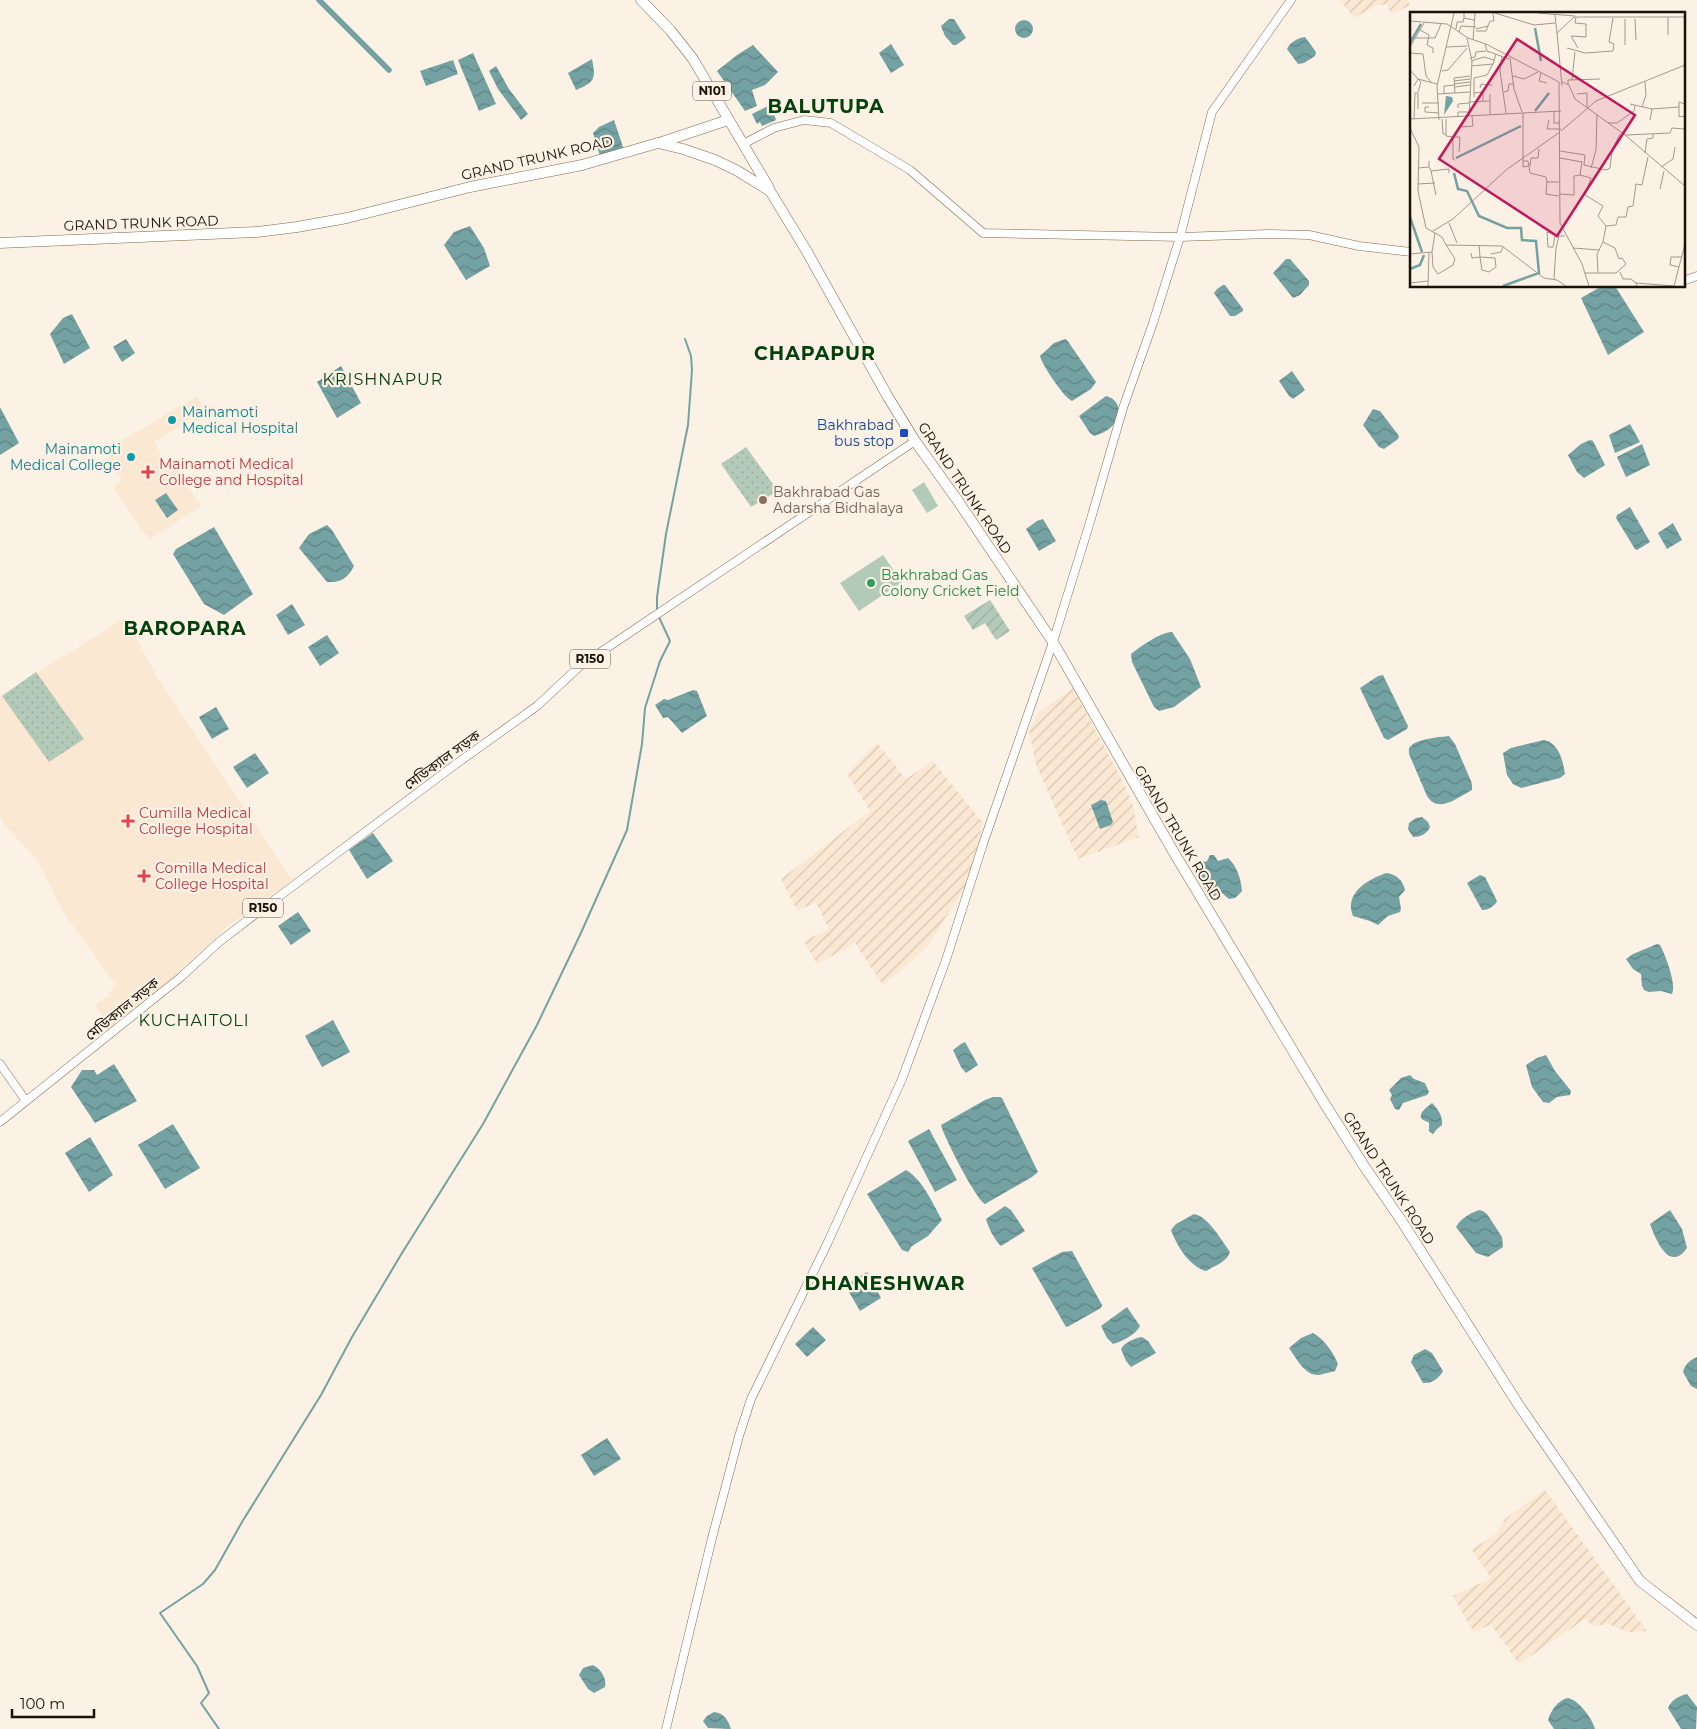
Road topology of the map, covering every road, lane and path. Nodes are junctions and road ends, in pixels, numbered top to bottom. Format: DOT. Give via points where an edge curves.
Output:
graph roads {
  1 [pos="641,0"];
  2 [pos="1291,0"];
  3 [pos="728,120"];
  4 [pos="658,143"];
  5 [pos="743,144"];
  6 [pos="770,191"];
  7 [pos="1180,237"];
  8 [pos="0,243"];
  9 [pos="1410,252"];
  10 [pos="1697,276"];
  11 [pos="1684,281"];
  12 [pos="915,441"];
  13 [pos="1053,642"];
  14 [pos="0,1064"];
  15 [pos="26,1101"];
  16 [pos="0,1122"];
  17 [pos="1697,1625"];
  18 [pos="666,1729"];
  1 -- 3 [label="highway, N101" via="693,59"];
  2 -- 7 [label="main road" via="1212,112"];
  3 -- 4 [label="highway, N101"];
  3 -- 5 [label="highway, N101"];
  4 -- 6 [label="highway, GRAND TRUNK ROAD" via="715,160"];
  4 -- 8 [label="highway, GRAND TRUNK ROAD" via="582,165 296,227 257,232"];
  5 -- 6 [label="highway, N101"];
  5 -- 7 [label="main road" via="774,128 804,120 831,123 910,170 983,233"];
  6 -- 12 [label="highway, GRAND TRUNK ROAD"];
  7 -- 9 [label="main road" via="1309,236"];
  7 -- 13 [label="main road" via="1122,408"];
  10 -- 11 [label="main road"];
  12 -- 13 [label="highway, GRAND TRUNK ROAD"];
  12 -- 15 [label="main road, মেডিক্যাল সড়ক / R150" via="580,666 537,706 256,912"];
  13 -- 17 [label="highway, GRAND TRUNK ROAD" via="1168,843 1323,1101 1518,1404 1640,1582"];
  13 -- 18 [label="main road" via="946,960 902,1079 827,1244 751,1399 738,1436"];
  14 -- 15 [label="main road"];
  15 -- 16 [label="main road, মেডিক্যাল সড়ক / R150"];
}
